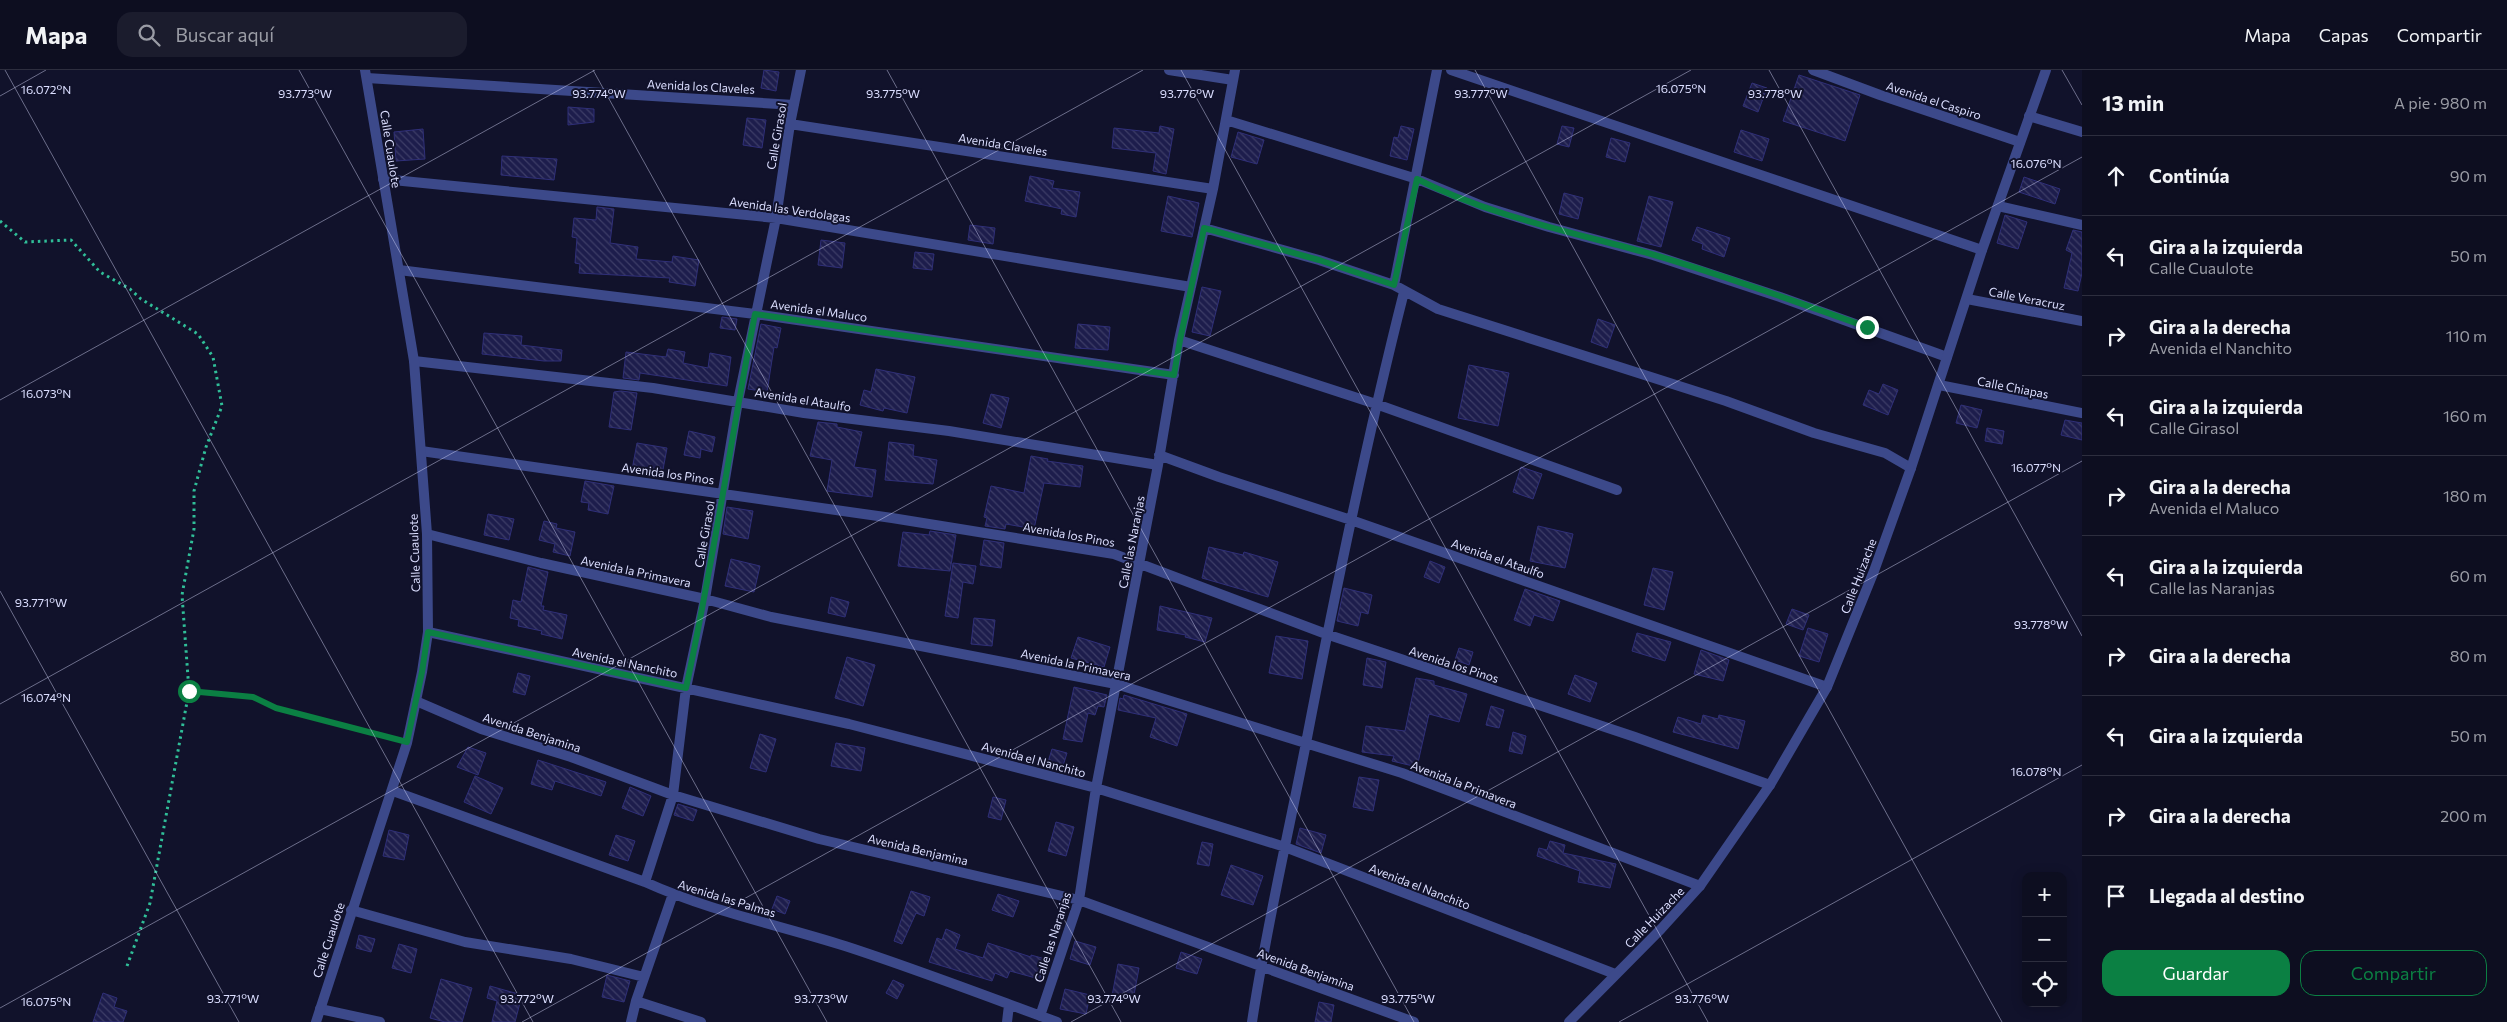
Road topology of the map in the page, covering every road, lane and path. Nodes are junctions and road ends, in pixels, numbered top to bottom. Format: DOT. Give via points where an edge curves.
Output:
graph roads {
  1 [pos="801,70"];
  2 [pos="1169,70"];
  3 [pos="1437,70"];
  4 [pos="1451,70"];
  5 [pos="1813,70"];
  6 [pos="2046,70"];
  7 [pos="366,74"];
  8 [pos="1234,75"];
  9 [pos="794,104"];
  10 [pos="2029,116"];
  11 [pos="1226,120"];
  12 [pos="790,124"];
  13 [pos="2082,132"];
  14 [pos="2020,142"];
  15 [pos="383,179"];
  16 [pos="1417,179"];
  17 [pos="1213,189"];
  18 [pos="1998,206"];
  19 [pos="776,218"];
  20 [pos="0,222"];
  21 [pos="2082,224"];
  22 [pos="1204,228"];
  23 [pos="1982,250"];
  24 [pos="400,270"];
  25 [pos="1394,285"];
  26 [pos="1191,287"];
  27 [pos="1404,292"];
  28 [pos="1967,299"];
  29 [pos="755,314"];
  30 [pos="2082,321"];
  31 [pos="1180,340"];
  32 [pos="1947,356"];
  33 [pos="414,361"];
  34 [pos="1174,375"];
  35 [pos="1939,385"];
  36 [pos="738,401"];
  37 [pos="1376,404"];
  38 [pos="2082,414"];
  39 [pos="421,451"];
  40 [pos="1159,460"];
  41 [pos="1911,468"];
  42 [pos="1617,490"];
  43 [pos="724,494"];
  44 [pos="1351,520"];
  45 [pos="427,534"];
  46 [pos="1140,564"];
  47 [pos="705,599"];
  48 [pos="428,632"];
  49 [pos="1326,634"];
  50 [pos="1116,684"];
  51 [pos="1827,687"];
  52 [pos="686,688"];
  53 [pos="189,691"];
  54 [pos="416,701"];
  55 [pos="407,742"];
  56 [pos="1306,744"];
  57 [pos="1770,785"];
  58 [pos="1096,788"];
  59 [pos="393,792"];
  60 [pos="673,795"];
  61 [pos="1285,847"];
  62 [pos="645,882"];
  63 [pos="1700,886"];
  64 [pos="673,894"];
  65 [pos="1079,900"];
  66 [pos="350,910"];
  67 [pos="127,966"];
  68 [pos="1260,966"];
  69 [pos="1615,974"];
  70 [pos="644,978"];
  71 [pos="636,1001"];
  72 [pos="1010,1005"];
  73 [pos="320,1009"];
  74 [pos="1040,1016"];
  75 [pos="316,1022"];
  76 [pos="380,1022"];
  77 [pos="632,1022"];
  78 [pos="701,1022"];
  79 [pos="1006,1022"];
  80 [pos="1057,1022"];
  81 [pos="1252,1022"];
  82 [pos="1414,1022"];
  83 [pos="1569,1022"];
  1 -- 9 [label="street, Calle Girasol"];
  2 -- 8 [label="street"];
  3 -- 16 [label="street"];
  4 -- 23 [label="street"];
  5 -- 14 [label="street, Avenida el Caspiro" via="1880,96"];
  6 -- 10 [label="street, Calle Huizache"];
  7 -- 9 [label="street, Avenida los Claveles"];
  7 -- 15 [label="street, Calle Cuaulote"];
  8 -- 11 [label="street, Calle las Naranjas"];
  9 -- 12 [label="street, Calle Girasol"];
  10 -- 13 [label="street"];
  10 -- 14 [label="street, Calle Huizache"];
  11 -- 16 [label="street"];
  11 -- 17 [label="street, Calle las Naranjas"];
  12 -- 17 [label="street, Avenida Claveles"];
  12 -- 19 [label="street, Calle Girasol"];
  14 -- 18 [label="street, Calle Huizache"];
  15 -- 19 [label="street, Avenida las Verdolagas"];
  15 -- 24 [label="street, Calle Cuaulote"];
  16 -- 25 [label="street"];
  16 -- 32 [label="street" via="1485,207 1652,255"];
  17 -- 22 [label="street, Calle las Naranjas"];
  18 -- 21 [label="street"];
  18 -- 23 [label="street, Calle Huizache"];
  19 -- 26 [label="street, Avenida las Verdolagas"];
  19 -- 29 [label="street, Calle Girasol"];
  20 -- 53 [label="path" via="25,242 71,240 100,272 198,334 214,357 222,406 194,491 194,530 182,595"];
  22 -- 25 [label="street"];
  22 -- 26 [label="street, Calle las Naranjas"];
  23 -- 28 [label="street, Calle Huizache"];
  24 -- 29 [label="street, Avenida el Maluco"];
  24 -- 33 [label="street, Calle Cuaulote"];
  25 -- 27 [label="street"];
  26 -- 31 [label="street, Calle las Naranjas"];
  27 -- 37 [label="street"];
  27 -- 41 [label="street" via="1438,309 1726,401 1814,433 1885,453"];
  28 -- 30 [label="street, Calle Veracruz"];
  28 -- 32 [label="street, Calle Huizache"];
  29 -- 34 [label="street, Avenida el Maluco"];
  29 -- 36 [label="street, Calle Girasol"];
  31 -- 34 [label="street, Calle las Naranjas"];
  31 -- 37 [label="street"];
  32 -- 35 [label="street, Calle Huizache"];
  33 -- 36 [label="street, Avenida el Ataulfo"];
  33 -- 39 [label="street, Calle Cuaulote"];
  34 -- 40 [label="street, Calle las Naranjas"];
  35 -- 38 [label="street, Calle Chiapas"];
  35 -- 41 [label="street, Calle Huizache"];
  36 -- 40 [label="street, Avenida el Ataulfo" via="804,413"];
  36 -- 43 [label="street, Calle Girasol"];
  37 -- 42 [label="street"];
  37 -- 44 [label="street"];
  39 -- 43 [label="street, Avenida los Pinos"];
  39 -- 45 [label="street, Calle Cuaulote"];
  40 -- 44 [label="street, Avenida el Ataulfo"];
  40 -- 46 [label="street, Calle las Naranjas"];
  41 -- 51 [label="street, Calle Huizache"];
  43 -- 46 [label="street, Avenida los Pinos" via="975,530 1114,554"];
  43 -- 47 [label="street, Calle Girasol"];
  44 -- 49 [label="street"];
  44 -- 51 [label="street, Avenida el Ataulfo"];
  45 -- 47 [label="street, Avenida la Primavera"];
  45 -- 48 [label="street, Calle Cuaulote"];
  46 -- 49 [label="street, Avenida los Pinos"];
  46 -- 50 [label="street, Calle las Naranjas"];
  47 -- 50 [label="street, Avenida la Primavera" via="771,617"];
  47 -- 52 [label="street, Calle Girasol"];
  48 -- 52 [label="street, Avenida el Nanchito"];
  48 -- 54 [label="street, Calle Cuaulote"];
  49 -- 56 [label="street"];
  49 -- 57 [label="street, Avenida los Pinos"];
  50 -- 56 [label="street, Avenida la Primavera"];
  50 -- 58 [label="street, Calle las Naranjas"];
  51 -- 57 [label="street, Calle Huizache"];
  52 -- 58 [label="street, Avenida el Nanchito" via="849,724"];
  52 -- 60 [label="street, Calle Girasol"];
  53 -- 55 [label="path" via="253,697 276,708"];
  53 -- 67 [label="path" via="150,903"];
  54 -- 55 [label="street, Calle Cuaulote"];
  54 -- 60 [label="street, Avenida Benjamina" via="481,729 571,757"];
  55 -- 59 [label="street, Calle Cuaulote"];
  56 -- 61 [label="street"];
  56 -- 63 [label="street, Avenida la Primavera" via="1402,773"];
  57 -- 63 [label="street, Calle Huizache"];
  58 -- 61 [label="street, Avenida el Nanchito"];
  58 -- 65 [label="street, Calle las Naranjas"];
  59 -- 62 [label="street, Avenida las Palmas"];
  59 -- 66 [label="street, Calle Cuaulote"];
  60 -- 62 [label="street, Calle Girasol"];
  60 -- 65 [label="street, Avenida Benjamina" via="819,839"];
  61 -- 68 [label="street"];
  61 -- 69 [label="street, Avenida el Nanchito"];
  62 -- 64 [label="street, Avenida las Palmas"];
  63 -- 69 [label="street, Calle Huizache"];
  64 -- 70 [label="street"];
  64 -- 72 [label="street, Avenida las Palmas" via="844,946"];
  65 -- 68 [label="street, Avenida Benjamina"];
  65 -- 74 [label="street, Calle las Naranjas"];
  66 -- 70 [label="street" via="465,942 571,959"];
  66 -- 73 [label="street, Calle Cuaulote"];
  68 -- 81 [label="street"];
  68 -- 82 [label="street, Avenida Benjamina"];
  69 -- 83 [label="street, Calle Huizache"];
  70 -- 71 [label="street"];
  71 -- 77 [label="street"];
  71 -- 78 [label="street"];
  72 -- 74 [label="street, Avenida las Palmas"];
  72 -- 79 [label="street"];
  73 -- 75 [label="street, Calle Cuaulote"];
  73 -- 76 [label="street"];
  74 -- 80 [label="street, Avenida las Palmas"];
}
